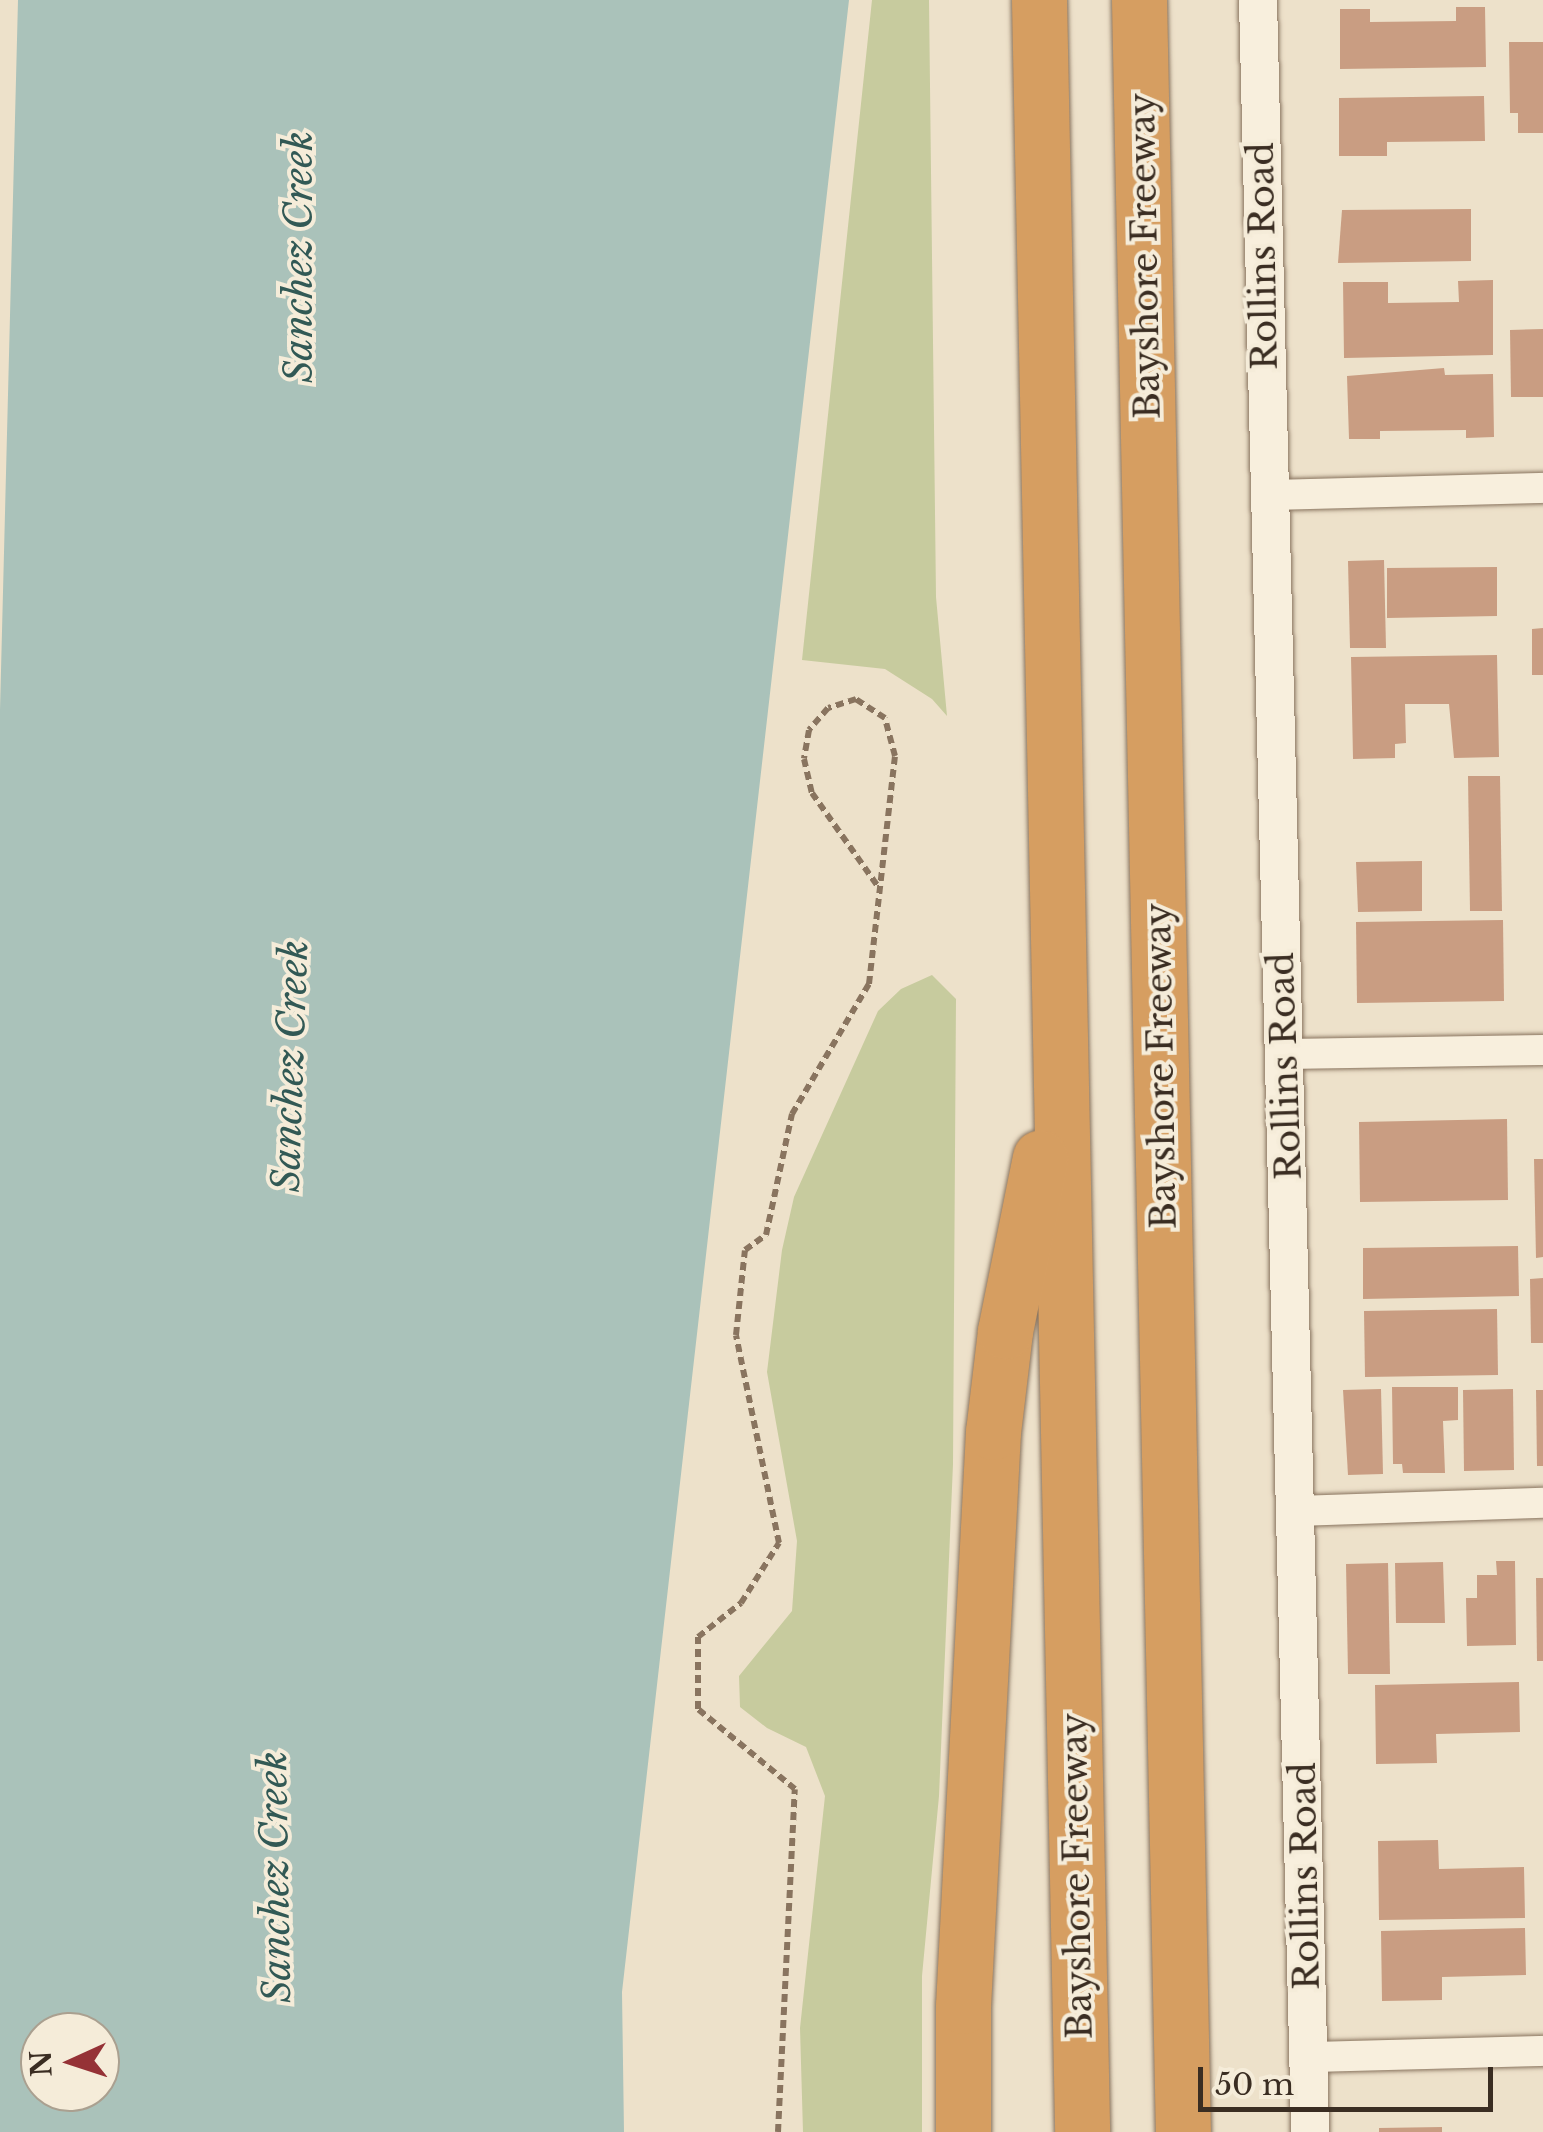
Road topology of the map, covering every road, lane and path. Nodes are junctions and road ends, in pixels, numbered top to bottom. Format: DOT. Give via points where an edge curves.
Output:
graph roads {
  1 [pos="1039,0"];
  2 [pos="1139,0"];
  3 [pos="1258,0"];
  4 [pos="1543,488"];
  5 [pos="1268,496"];
  6 [pos="877,885"];
  7 [pos="1543,1050"];
  8 [pos="1285,1054"];
  9 [pos="1060,1056"];
  10 [pos="1543,1503"];
  11 [pos="1297,1511"];
  12 [pos="1543,2051"];
  13 [pos="1309,2057"];
  14 [pos="778,2132"];
  15 [pos="963,2132"];
  16 [pos="1082,2132"];
  17 [pos="1183,2132"];
  18 [pos="1310,2132"];
  1 -- 9 [label="highway, Bayshore Freeway"];
  2 -- 17 [label="highway, Bayshore Freeway"];
  3 -- 5 [label="street, Rollins Road"];
  4 -- 5 [label="street"];
  5 -- 8 [label="street, Rollins Road"];
  6 -- 6 [label="path" via="895,756 885,718 856,700 828,708 809,730 804,759 812,793"];
  6 -- 14 [label="path" via="869,984 792,1114 766,1235 745,1250 736,1336 779,1543 741,1604 698,1637 698,1709 796,1788"];
  7 -- 8 [label="street"];
  8 -- 11 [label="street, Rollins Road"];
  9 -- 15 [label="highway" via="1005,1331 994,1432 963,2006"];
  9 -- 16 [label="highway, Bayshore Freeway"];
  10 -- 11 [label="street"];
  11 -- 13 [label="street, Rollins Road"];
  12 -- 13 [label="street"];
  13 -- 18 [label="street, Rollins Road"];
}
